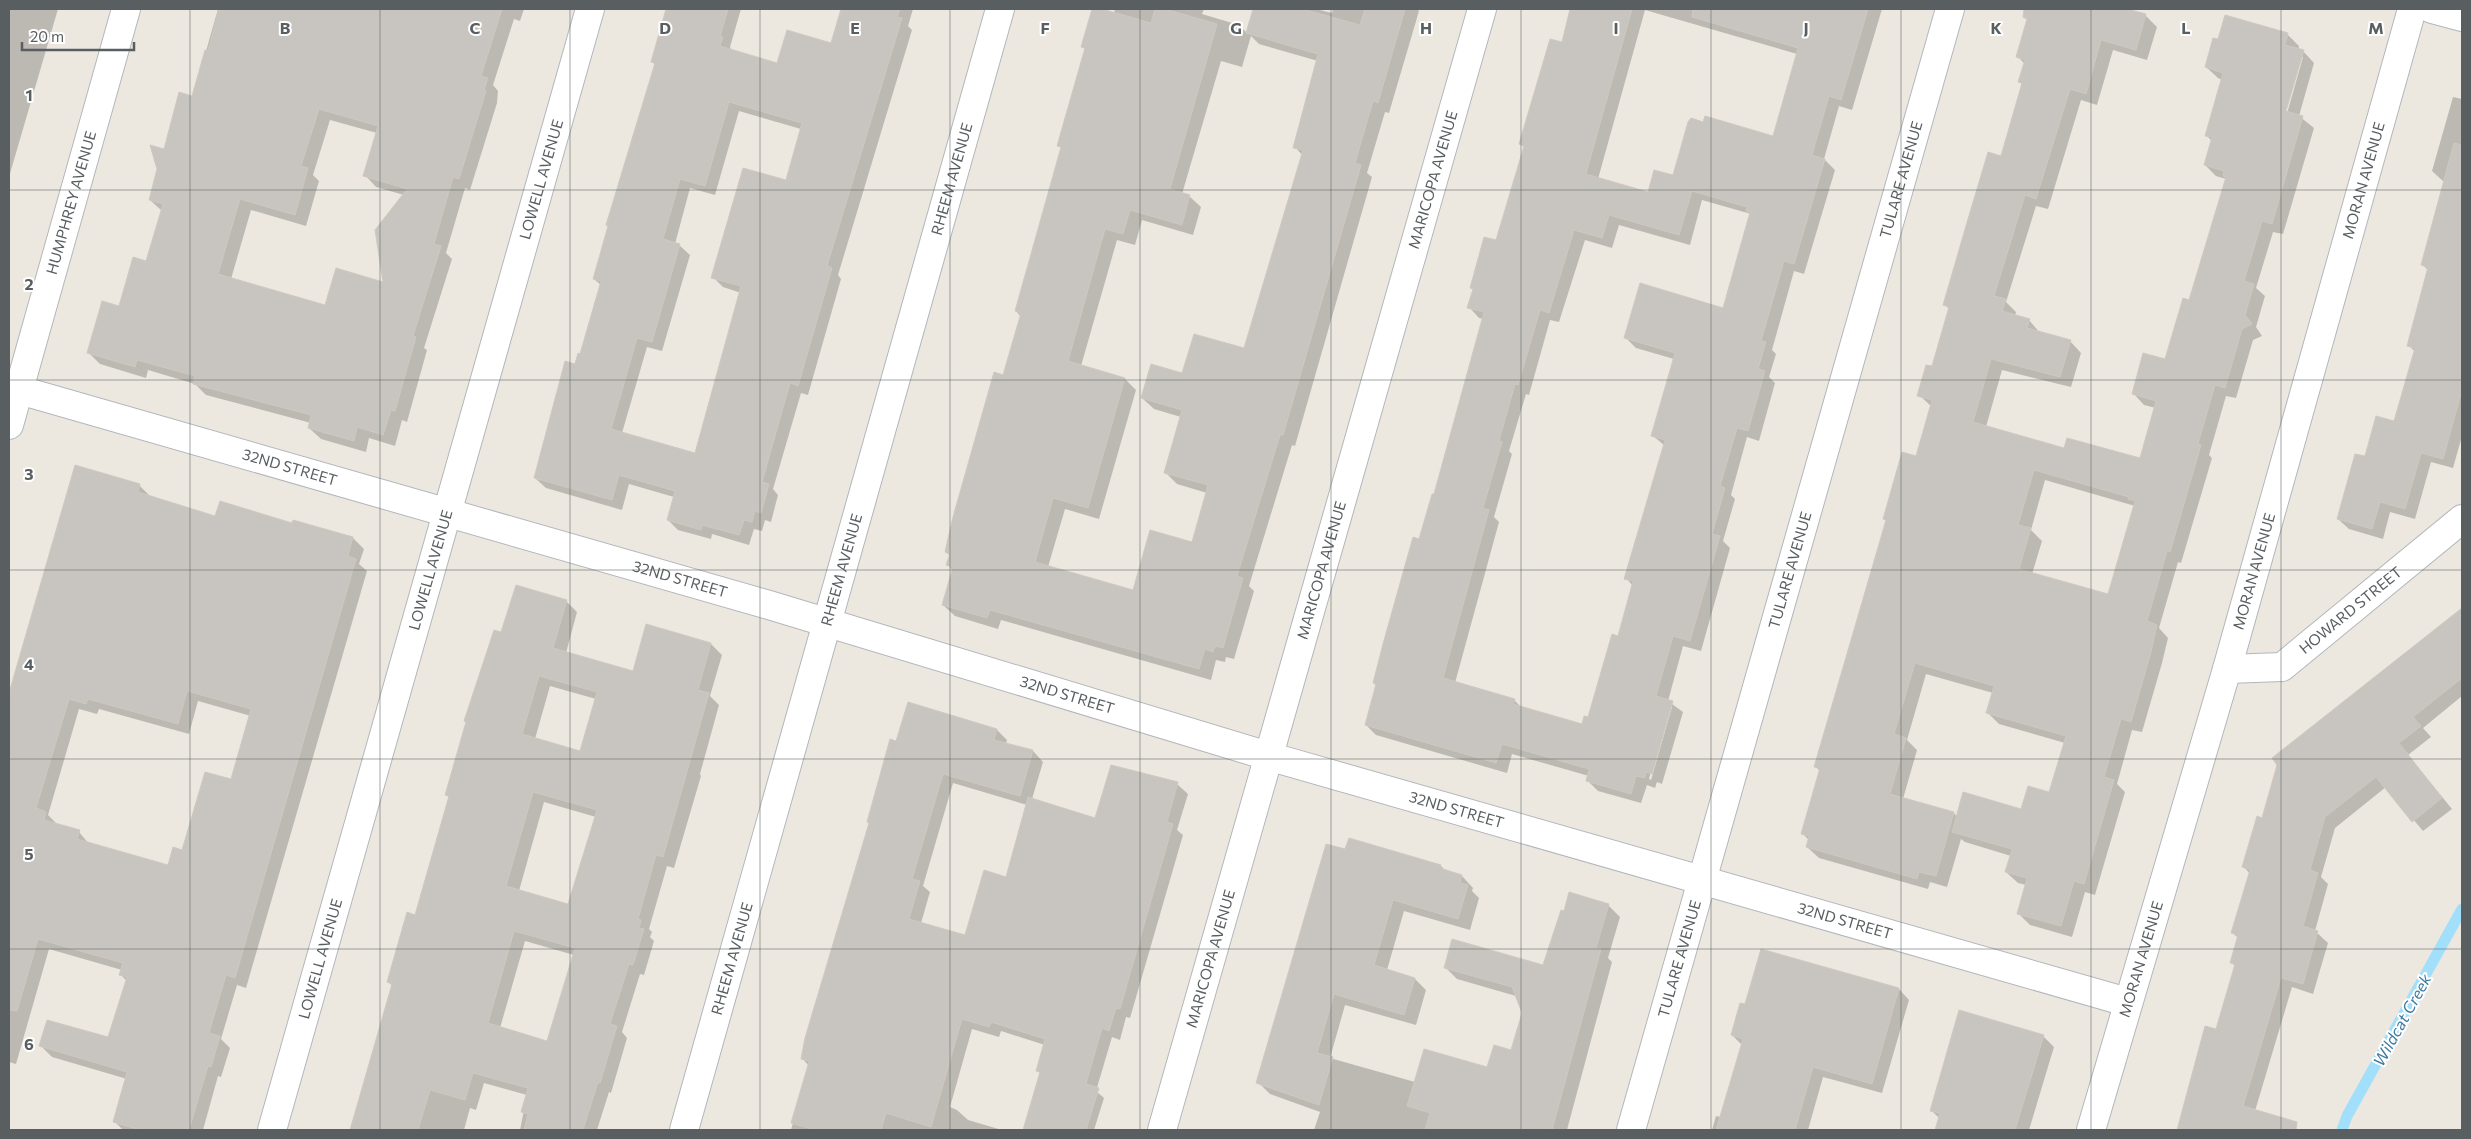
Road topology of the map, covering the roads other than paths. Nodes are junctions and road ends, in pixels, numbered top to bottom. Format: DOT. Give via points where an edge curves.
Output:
graph roads {
  1 [pos="126,9"];
  2 [pos="590,9"];
  3 [pos="1000,9"];
  4 [pos="1482,9"];
  5 [pos="1950,9"];
  6 [pos="2412,9"];
  7 [pos="2432,9"];
  8 [pos="2462,17"];
  9 [pos="14,388"];
  10 [pos="9,425"];
  11 [pos="448,513"];
  12 [pos="2462,519"];
  13 [pos="827,622"];
  14 [pos="2227,669"];
  15 [pos="1268,756"];
  16 [pos="1702,880"];
  17 [pos="2127,1002"];
  18 [pos="272,1130"];
  19 [pos="684,1130"];
  20 [pos="1162,1130"];
  21 [pos="1631,1130"];
  22 [pos="2091,1130"];
  1 -- 9 [label="street, HUMPHREY AVENUE"];
  2 -- 11 [label="street, LOWELL AVENUE"];
  3 -- 13 [label="street, RHEEM AVENUE"];
  4 -- 15 [label="street, MARICOPA AVENUE"];
  5 -- 16 [label="street, TULARE AVENUE"];
  6 -- 14 [label="street, MORAN AVENUE"];
  7 -- 8 [label="street"];
  9 -- 10 [label="street, HUMPHREY AVENUE"];
  9 -- 11 [label="street, 32ND STREET"];
  11 -- 13 [label="street, 32ND STREET"];
  11 -- 18 [label="street, LOWELL AVENUE"];
  12 -- 14 [label="street, HOWARD STREET" via="2282,667"];
  13 -- 15 [label="street, 32ND STREET"];
  13 -- 19 [label="street, RHEEM AVENUE"];
  14 -- 17 [label="street, MORAN AVENUE"];
  15 -- 16 [label="street, 32ND STREET"];
  15 -- 20 [label="street, MARICOPA AVENUE"];
  16 -- 17 [label="street, 32ND STREET"];
  16 -- 21 [label="street, TULARE AVENUE"];
  17 -- 22 [label="street, MORAN AVENUE"];
}
